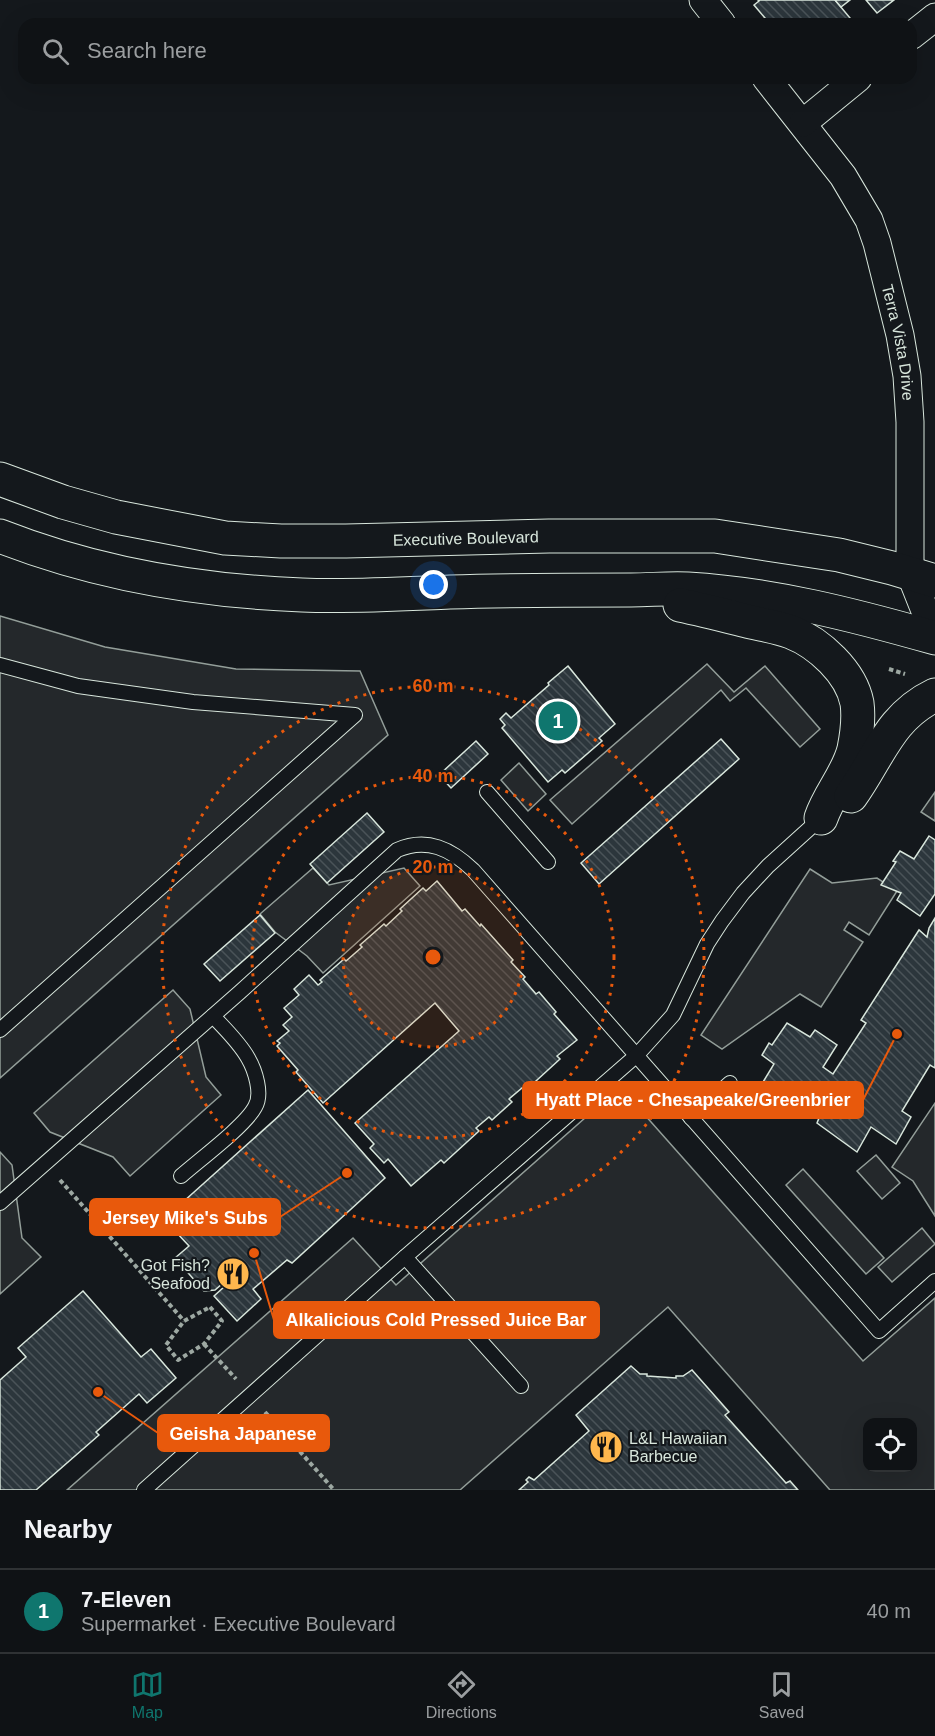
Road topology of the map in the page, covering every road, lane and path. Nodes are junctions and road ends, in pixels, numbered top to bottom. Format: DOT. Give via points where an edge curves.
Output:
graph roads {
  1 [pos="703,0"];
  2 [pos="935,17"];
  3 [pos="717,18"];
  4 [pos="917,31"];
  5 [pos="771,84"];
  6 [pos="851,84"];
  7 [pos="803,123"];
  8 [pos="0,479"];
  9 [pos="0,536"];
  10 [pos="922,577"];
  11 [pos="629,590"];
  12 [pos="935,637"];
  13 [pos="0,665"];
  14 [pos="889,669"];
  15 [pos="909,676"];
  16 [pos="935,695"];
  17 [pos="487,792"];
  18 [pos="821,818"];
  19 [pos="548,862"];
  20 [pos="213,1016"];
  21 [pos="0,1030"];
  22 [pos="637,1055"];
  23 [pos="730,1083"];
  24 [pos="691,1118"];
  25 [pos="46,1163"];
  26 [pos="181,1176"];
  27 [pos="0,1203"];
  28 [pos="405,1257"];
  29 [pos="935,1281"];
  30 [pos="184,1321"];
  31 [pos="204,1344"];
  32 [pos="521,1386"];
  33 [pos="250,1395"];
  34 [pos="144,1490"];
  35 [pos="334,1490"];
  1 -- 3 [label="street"];
  2 -- 4 [label="street"];
  5 -- 7 [label="street, Terra Vista Drive"];
  6 -- 7 [label="street"];
  7 -- 10 [label="street, Terra Vista Drive" via="858,199 883,265 907,376"];
  8 -- 10 [label="street, Executive Boulevard" via="116,517 225,538 346,541 715,536 839,555"];
  9 -- 11 [label="street" via="33,549 141,578 250,592 358,595"];
  10 -- 12 [label="street, Terra Vista Drive"];
  11 -- 12 [label="street" via="747,594 851,614"];
  11 -- 18 [label="street" via="792,632 818,647 841,670 855,695 858,713 854,750"];
  13 -- 21 [label="lane" via="78,686 193,702 356,715"];
  14 -- 15 [label="path"];
  16 -- 18 [label="street" via="901,718 848,800"];
  17 -- 19 [label="lane"];
  18 -- 22 [label="lane" via="743,893 707,944 673,1015"];
  20 -- 22 [label="lane" via="397,850 422,844 448,850 460,858"];
  20 -- 25 [label="lane"];
  20 -- 26 [label="lane" via="249,1059 258,1091 256,1106"];
  22 -- 24 [label="lane"];
  22 -- 28 [label="lane"];
  23 -- 24 [label="lane"];
  24 -- 29 [label="lane" via="879,1331"];
  25 -- 27 [label="lane"];
  25 -- 30 [label="path"];
  28 -- 32 [label="lane"];
  28 -- 33 [label="lane"];
  30 -- 31 [label="path" via="210,1307 222,1321"];
  30 -- 31 [label="path" via="166,1345 178,1360"];
  31 -- 33 [label="path"];
  33 -- 34 [label="lane"];
  33 -- 35 [label="path"];
}
